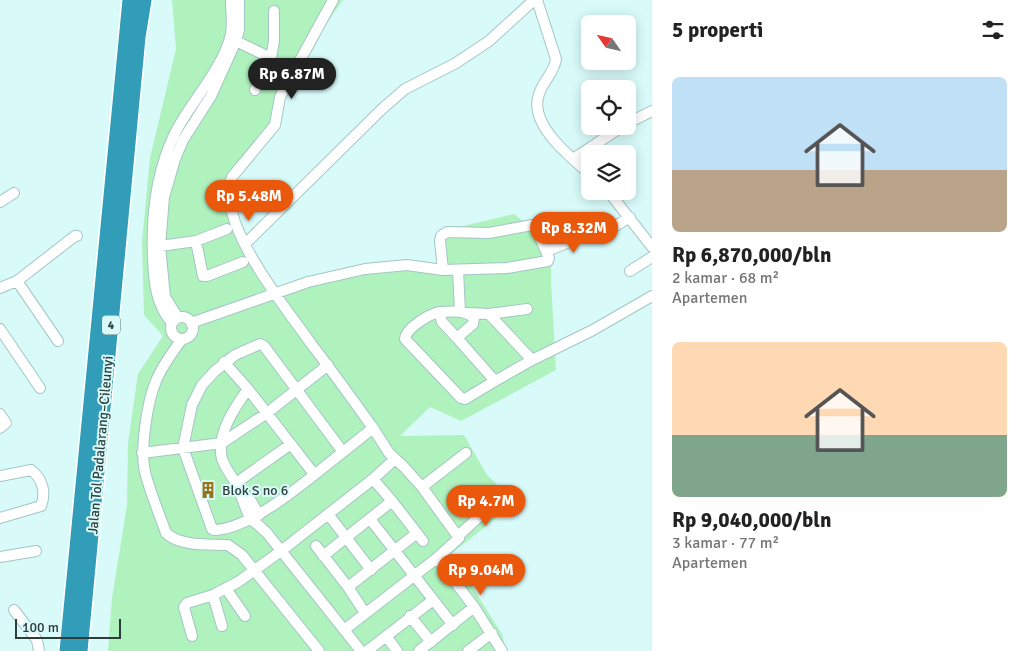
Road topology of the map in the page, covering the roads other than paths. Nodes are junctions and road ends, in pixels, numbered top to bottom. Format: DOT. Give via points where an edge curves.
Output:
graph roads {
  1 [pos="130,0"];
  2 [pos="144,0"];
  3 [pos="231,0"];
  4 [pos="239,0"];
  5 [pos="333,0"];
  6 [pos="535,0"];
  7 [pos="274,11"];
  8 [pos="236,41"];
  9 [pos="271,58"];
  10 [pos="255,90"];
  11 [pos="652,111"];
  12 [pos="636,119"];
  13 [pos="610,135"];
  14 [pos="573,160"];
  15 [pos="581,167"];
  16 [pos="14,193"];
  17 [pos="616,200"];
  18 [pos="0,202"];
  19 [pos="630,217"];
  20 [pos="227,229"];
  21 [pos="77,236"];
  22 [pos="196,241"];
  23 [pos="245,244"];
  24 [pos="156,247"];
  25 [pos="652,247"];
  26 [pos="547,251"];
  27 [pos="652,257"];
  28 [pos="243,262"];
  29 [pos="443,270"];
  30 [pos="458,270"];
  31 [pos="630,271"];
  32 [pos="17,281"];
  33 [pos="0,288"];
  34 [pos="275,293"];
  35 [pos="652,296"];
  36 [pos="527,309"];
  37 [pos="439,312"];
  38 [pos="465,312"];
  39 [pos="489,314"];
  40 [pos="175,320"];
  41 [pos="192,326"];
  42 [pos="0,330"];
  43 [pos="178,338"];
  44 [pos="457,338"];
  45 [pos="58,341"];
  46 [pos="532,360"];
  47 [pos="224,362"];
  48 [pos="328,365"];
  49 [pos="495,381"];
  50 [pos="40,388"];
  51 [pos="248,388"];
  52 [pos="295,390"];
  53 [pos="267,413"];
  54 [pos="0,414"];
  55 [pos="0,428"];
  56 [pos="373,428"];
  57 [pos="222,443"];
  58 [pos="291,444"];
  59 [pos="183,448"];
  60 [pos="343,452"];
  61 [pos="142,453"];
  62 [pos="466,454"];
  63 [pos="395,459"];
  64 [pos="314,474"];
  65 [pos="0,476"];
  66 [pos="373,479"];
  67 [pos="237,486"];
  68 [pos="422,487"];
  69 [pos="497,500"];
  70 [pos="392,501"];
  71 [pos="328,514"];
  72 [pos="254,517"];
  73 [pos="0,518"];
  74 [pos="370,519"];
  75 [pos="458,536"];
  76 [pos="346,539"];
  77 [pos="316,546"];
  78 [pos="394,550"];
  79 [pos="36,551"];
  80 [pos="281,551"];
  81 [pos="323,556"];
  82 [pos="0,557"];
  83 [pos="437,558"];
  84 [pos="254,570"];
  85 [pos="371,570"];
  86 [pos="414,576"];
  87 [pos="348,587"];
  88 [pos="227,590"];
  89 [pos="213,596"];
  90 [pos="433,600"];
  91 [pos="474,607"];
  92 [pos="14,610"];
  93 [pos="365,614"];
  94 [pos="245,616"];
  95 [pos="410,616"];
  96 [pos="453,625"];
  97 [pos="222,626"];
  98 [pos="344,630"];
  99 [pos="492,633"];
  100 [pos="192,636"];
  101 [pos="386,636"];
  102 [pos="431,642"];
  103 [pos="39,651"];
  104 [pos="67,651"];
  105 [pos="80,651"];
  106 [pos="319,651"];
  107 [pos="361,651"];
  108 [pos="367,651"];
  109 [pos="397,651"];
  110 [pos="419,651"];
  111 [pos="468,651"];
  112 [pos="502,651"];
  1 -- 104 [label="highway, Jalan Tol Padalarang–Cileunyi / 4"];
  2 -- 105 [label="highway, Jalan Tol Padalarang–Cileunyi / 4"];
  3 -- 24 [label="street" via="232,24 228,46 176,132 164,159 151,234"];
  4 -- 8 [label="street"];
  5 -- 23 [label="street" via="280,97 275,125 237,170 229,185 232,215"];
  6 -- 14 [label="street" via="556,60 538,96 537,107 554,142"];
  6 -- 23 [label="street" via="489,41 456,64 406,89 382,109"];
  7 -- 9 [label="street"];
  8 -- 9 [label="street"];
  8 -- 24 [label="street" via="211,96 182,140 164,197"];
  9 -- 10 [label="street"];
  11 -- 12 [label="street"];
  13 -- 14 [label="street"];
  14 -- 15 [label="street"];
  16 -- 18 [label="street"];
  17 -- 19 [label="street"];
  19 -- 25 [label="street"];
  19 -- 26 [label="street" via="606,232 591,233"];
  20 -- 22 [label="street"];
  21 -- 32 [label="street"];
  22 -- 24 [label="street"];
  22 -- 28 [label="street" via="203,276"];
  23 -- 34 [label="street"];
  24 -- 40 [label="street" via="156,293 164,315"];
  26 -- 29 [label="street" via="532,225 488,233 447,232 440,241"];
  26 -- 30 [label="street" via="549,260 534,264"];
  27 -- 31 [label="street"];
  29 -- 30 [label="street"];
  29 -- 34 [label="street" via="407,265 365,269"];
  30 -- 38 [label="street"];
  32 -- 33 [label="street"];
  32 -- 45 [label="street"];
  34 -- 41 [label="street"];
  34 -- 48 [label="street"];
  35 -- 46 [label="street"];
  36 -- 39 [label="street"];
  37 -- 38 [label="street"];
  37 -- 44 [label="street" via="442,322"];
  37 -- 49 [label="street" via="428,315 406,334 405,339 461,398 465,399"];
  38 -- 39 [label="street"];
  38 -- 44 [label="street" via="474,318 473,324"];
  39 -- 46 [label="street"];
  40 -- 41 [label="street" via="186,318"];
  40 -- 43 [label="street" via="171,330"];
  41 -- 43 [label="street" via="189,336"];
  42 -- 50 [label="street"];
  43 -- 61 [label="street" via="155,382"];
  44 -- 49 [label="street"];
  46 -- 49 [label="street"];
  47 -- 51 [label="street"];
  47 -- 52 [label="street" via="260,344"];
  47 -- 59 [label="street" via="195,396"];
  48 -- 52 [label="street"];
  48 -- 56 [label="street"];
  51 -- 53 [label="street"];
  51 -- 57 [label="street" via="230,417"];
  52 -- 53 [label="street"];
  52 -- 60 [label="street"];
  53 -- 57 [label="street"];
  53 -- 58 [label="street"];
  54 -- 55 [label="street" via="6,423"];
  56 -- 60 [label="street"];
  56 -- 63 [label="street"];
  57 -- 59 [label="street"];
  57 -- 67 [label="street" via="222,459"];
  58 -- 64 [label="street"];
  58 -- 67 [label="street"];
  59 -- 61 [label="street"];
  59 -- 72 [label="street" via="212,528 217,530"];
  60 -- 64 [label="street"];
  61 -- 84 [label="street" via="145,472 166,533 180,541 228,545"];
  62 -- 68 [label="street"];
  63 -- 66 [label="street"];
  63 -- 68 [label="street"];
  64 -- 72 [label="street"];
  65 -- 73 [label="street" via="31,470 43,486 41,506"];
  66 -- 70 [label="street"];
  66 -- 71 [label="street"];
  67 -- 72 [label="street" via="247,496"];
  68 -- 75 [label="street"];
  69 -- 75 [label="street"];
  70 -- 74 [label="street"];
  70 -- 78 [label="street" via="420,537"];
  71 -- 76 [label="street"];
  71 -- 80 [label="street"];
  72 -- 80 [label="street"];
  74 -- 76 [label="street"];
  74 -- 78 [label="street"];
  75 -- 83 [label="street" via="458,540"];
  76 -- 81 [label="street"];
  76 -- 85 [label="street"];
  77 -- 81 [label="street"];
  78 -- 85 [label="street"];
  78 -- 86 [label="street"];
  79 -- 82 [label="street"];
  80 -- 84 [label="street"];
  80 -- 98 [label="street"];
  81 -- 87 [label="street"];
  83 -- 86 [label="street"];
  83 -- 91 [label="street"];
  84 -- 88 [label="street"];
  84 -- 106 [label="street"];
  85 -- 87 [label="street"];
  86 -- 90 [label="street"];
  86 -- 93 [label="street"];
  87 -- 93 [label="street"];
  88 -- 89 [label="street"];
  88 -- 94 [label="street"];
  89 -- 97 [label="street"];
  89 -- 100 [label="street" via="185,605"];
  90 -- 95 [label="street"];
  90 -- 96 [label="street"];
  91 -- 96 [label="street"];
  91 -- 99 [label="street"];
  92 -- 103 [label="street" via="37,640"];
  93 -- 98 [label="street"];
  95 -- 101 [label="street"];
  95 -- 102 [label="street"];
  96 -- 102 [label="street"];
  98 -- 107 [label="street"];
  99 -- 111 [label="street"];
  99 -- 112 [label="street"];
  101 -- 108 [label="street"];
  101 -- 109 [label="street"];
  102 -- 110 [label="street"];
}
